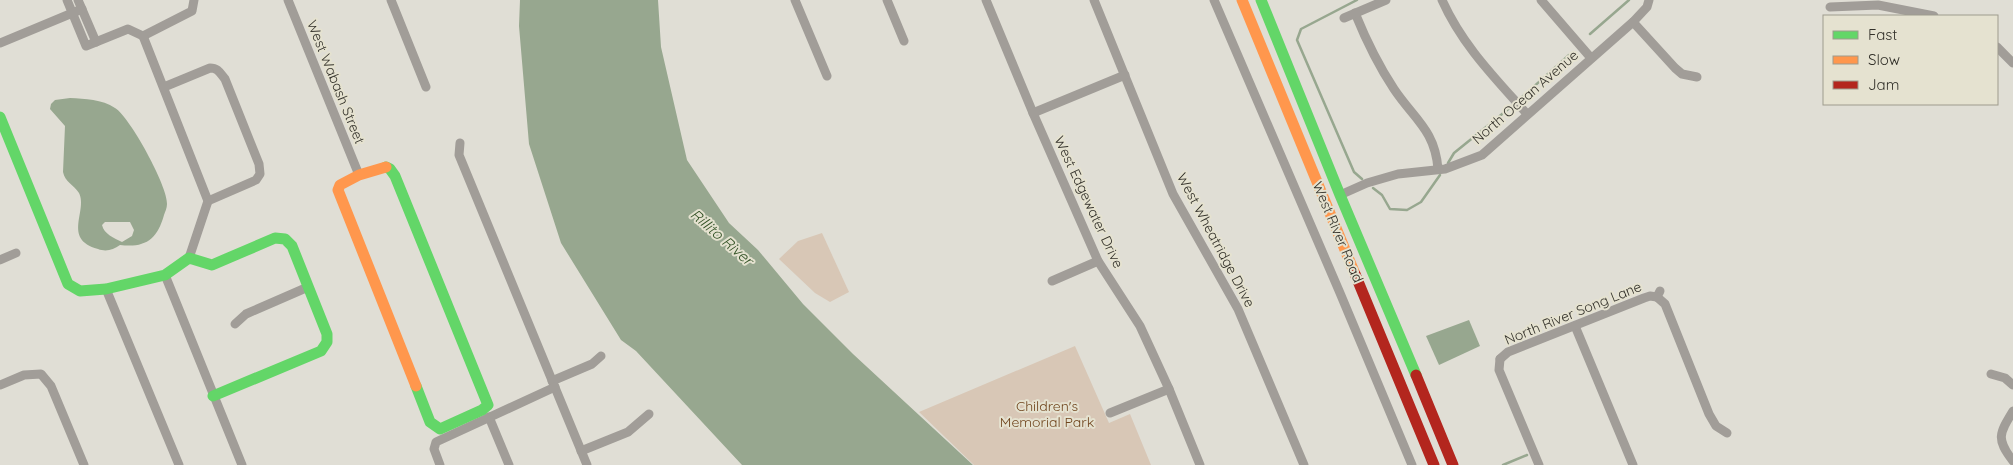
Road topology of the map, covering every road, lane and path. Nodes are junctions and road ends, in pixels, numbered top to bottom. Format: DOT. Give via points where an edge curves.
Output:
graph roads {
  1 [pos="67,0"];
  2 [pos="194,0"];
  3 [pos="288,0"];
  4 [pos="391,0"];
  5 [pos="795,0"];
  6 [pos="887,0"];
  7 [pos="986,0"];
  8 [pos="1094,0"];
  9 [pos="1214,0"];
  10 [pos="1242,0"];
  11 [pos="1261,0"];
  12 [pos="1386,0"];
  13 [pos="1442,0"];
  14 [pos="1541,0"];
  15 [pos="1652,0"];
  16 [pos="80,4"];
  17 [pos="1830,7"];
  18 [pos="72,13"];
  19 [pos="1355,13"];
  20 [pos="1929,15"];
  21 [pos="1344,18"];
  22 [pos="1633,22"];
  23 [pos="143,36"];
  24 [pos="904,41"];
  25 [pos="96,42"];
  26 [pos="0,43"];
  27 [pos="1998,48"];
  28 [pos="1591,58"];
  29 [pos="2013,63"];
  30 [pos="1125,75"];
  31 [pos="827,76"];
  32 [pos="1697,77"];
  33 [pos="164,87"];
  34 [pos="426,87"];
  35 [pos="1033,113"];
  36 [pos="1527,114"];
  37 [pos="0,117"];
  38 [pos="460,142"];
  39 [pos="1438,169"];
  40 [pos="359,175"];
  41 [pos="1340,195"];
  42 [pos="208,201"];
  43 [pos="16,253"];
  44 [pos="189,258"];
  45 [pos="0,260"];
  46 [pos="1098,261"];
  47 [pos="165,275"];
  48 [pos="1052,281"];
  49 [pos="308,287"];
  50 [pos="106,289"];
  51 [pos="235,324"];
  52 [pos="1575,326"];
  53 [pos="600,356"];
  54 [pos="45,364"];
  55 [pos="41,374"];
  56 [pos="1992,374"];
  57 [pos="553,384"];
  58 [pos="2013,384"];
  59 [pos="0,385"];
  60 [pos="1169,388"];
  61 [pos="213,396"];
  62 [pos="2013,412"];
  63 [pos="1110,413"];
  64 [pos="648,414"];
  65 [pos="489,417"];
  66 [pos="1726,433"];
  67 [pos="581,451"];
  68 [pos="2013,461"];
  69 [pos="84,465"];
  70 [pos="179,465"];
  71 [pos="242,465"];
  72 [pos="440,465"];
  73 [pos="509,465"];
  74 [pos="587,465"];
  75 [pos="1200,465"];
  76 [pos="1304,465"];
  77 [pos="1412,465"];
  78 [pos="1434,465"];
  79 [pos="1453,465"];
  80 [pos="1539,465"];
  81 [pos="1633,465"];
  1 -- 18 [label="street"];
  2 -- 23 [label="street" via="192,11"];
  3 -- 40 [label="street, West Wabash Street"];
  4 -- 34 [label="street"];
  5 -- 31 [label="street"];
  6 -- 24 [label="street"];
  7 -- 35 [label="street, West Edgewater Drive"];
  8 -- 30 [label="street, West Wheatridge Drive"];
  9 -- 77 [label="street"];
  10 -- 78 [label="street, West River Road"];
  11 -- 41 [label="street, West River Road"];
  12 -- 19 [label="street"];
  13 -- 36 [label="street" via="1476,56"];
  14 -- 28 [label="street"];
  15 -- 22 [label="street, North Ocean Avenue"];
  16 -- 18 [label="street"];
  16 -- 25 [label="street"];
  17 -- 20 [label="street" via="1878,5"];
  18 -- 25 [label="street" via="86,46"];
  18 -- 26 [label="street"];
  19 -- 21 [label="street"];
  19 -- 39 [label="street" via="1395,91 1429,135 1437,155"];
  22 -- 28 [label="street, North Ocean Avenue"];
  22 -- 32 [label="street" via="1682,74"];
  23 -- 25 [label="street" via="128,29"];
  23 -- 33 [label="street"];
  27 -- 29 [label="street"];
  28 -- 36 [label="street, North Ocean Avenue"];
  30 -- 35 [label="street"];
  30 -- 76 [label="street, West Wheatridge Drive" via="1173,194 1238,308"];
  33 -- 42 [label="street"];
  33 -- 42 [label="street" via="210,68 218,70 225,79 259,164 260,174 256,180"];
  35 -- 46 [label="street, West Edgewater Drive"];
  36 -- 39 [label="street, North Ocean Avenue" via="1482,155 1453,167"];
  37 -- 50 [label="street" via="68,284 80,291"];
  38 -- 57 [label="street" via="459,155"];
  39 -- 41 [label="street, North Ocean Avenue" via="1398,174"];
  40 -- 40 [label="street" via="386,167 395,176 488,405 440,429 430,422 338,190 340,185"];
  41 -- 79 [label="street, West River Road"];
  42 -- 44 [label="street"];
  43 -- 45 [label="street"];
  44 -- 47 [label="street"];
  44 -- 49 [label="street" via="212,265 276,238 286,239 292,246"];
  46 -- 48 [label="street"];
  46 -- 60 [label="street, West Edgewater Drive" via="1140,326"];
  47 -- 50 [label="street"];
  47 -- 61 [label="street"];
  49 -- 51 [label="street" via="246,314"];
  49 -- 61 [label="street" via="327,334 327,342 321,351"];
  50 -- 70 [label="street"];
  52 -- 66 [label="street, North River Song Lane" via="1659,294 1709,414 1716,426"];
  52 -- 80 [label="street, North River Song Lane" via="1496,358"];
  52 -- 81 [label="street"];
  53 -- 57 [label="street" via="592,364"];
  54 -- 55 [label="street"];
  55 -- 59 [label="street" via="24,374"];
  55 -- 69 [label="street" via="51,386"];
  56 -- 58 [label="street"];
  57 -- 65 [label="street"];
  57 -- 67 [label="street"];
  60 -- 63 [label="street"];
  60 -- 75 [label="street, West Edgewater Drive"];
  61 -- 71 [label="street"];
  62 -- 68 [label="street" via="2002,429 2002,446"];
  64 -- 67 [label="street" via="628,432"];
  65 -- 72 [label="street" via="436,442 434,449"];
  65 -- 73 [label="street"];
  67 -- 74 [label="street"];
}
